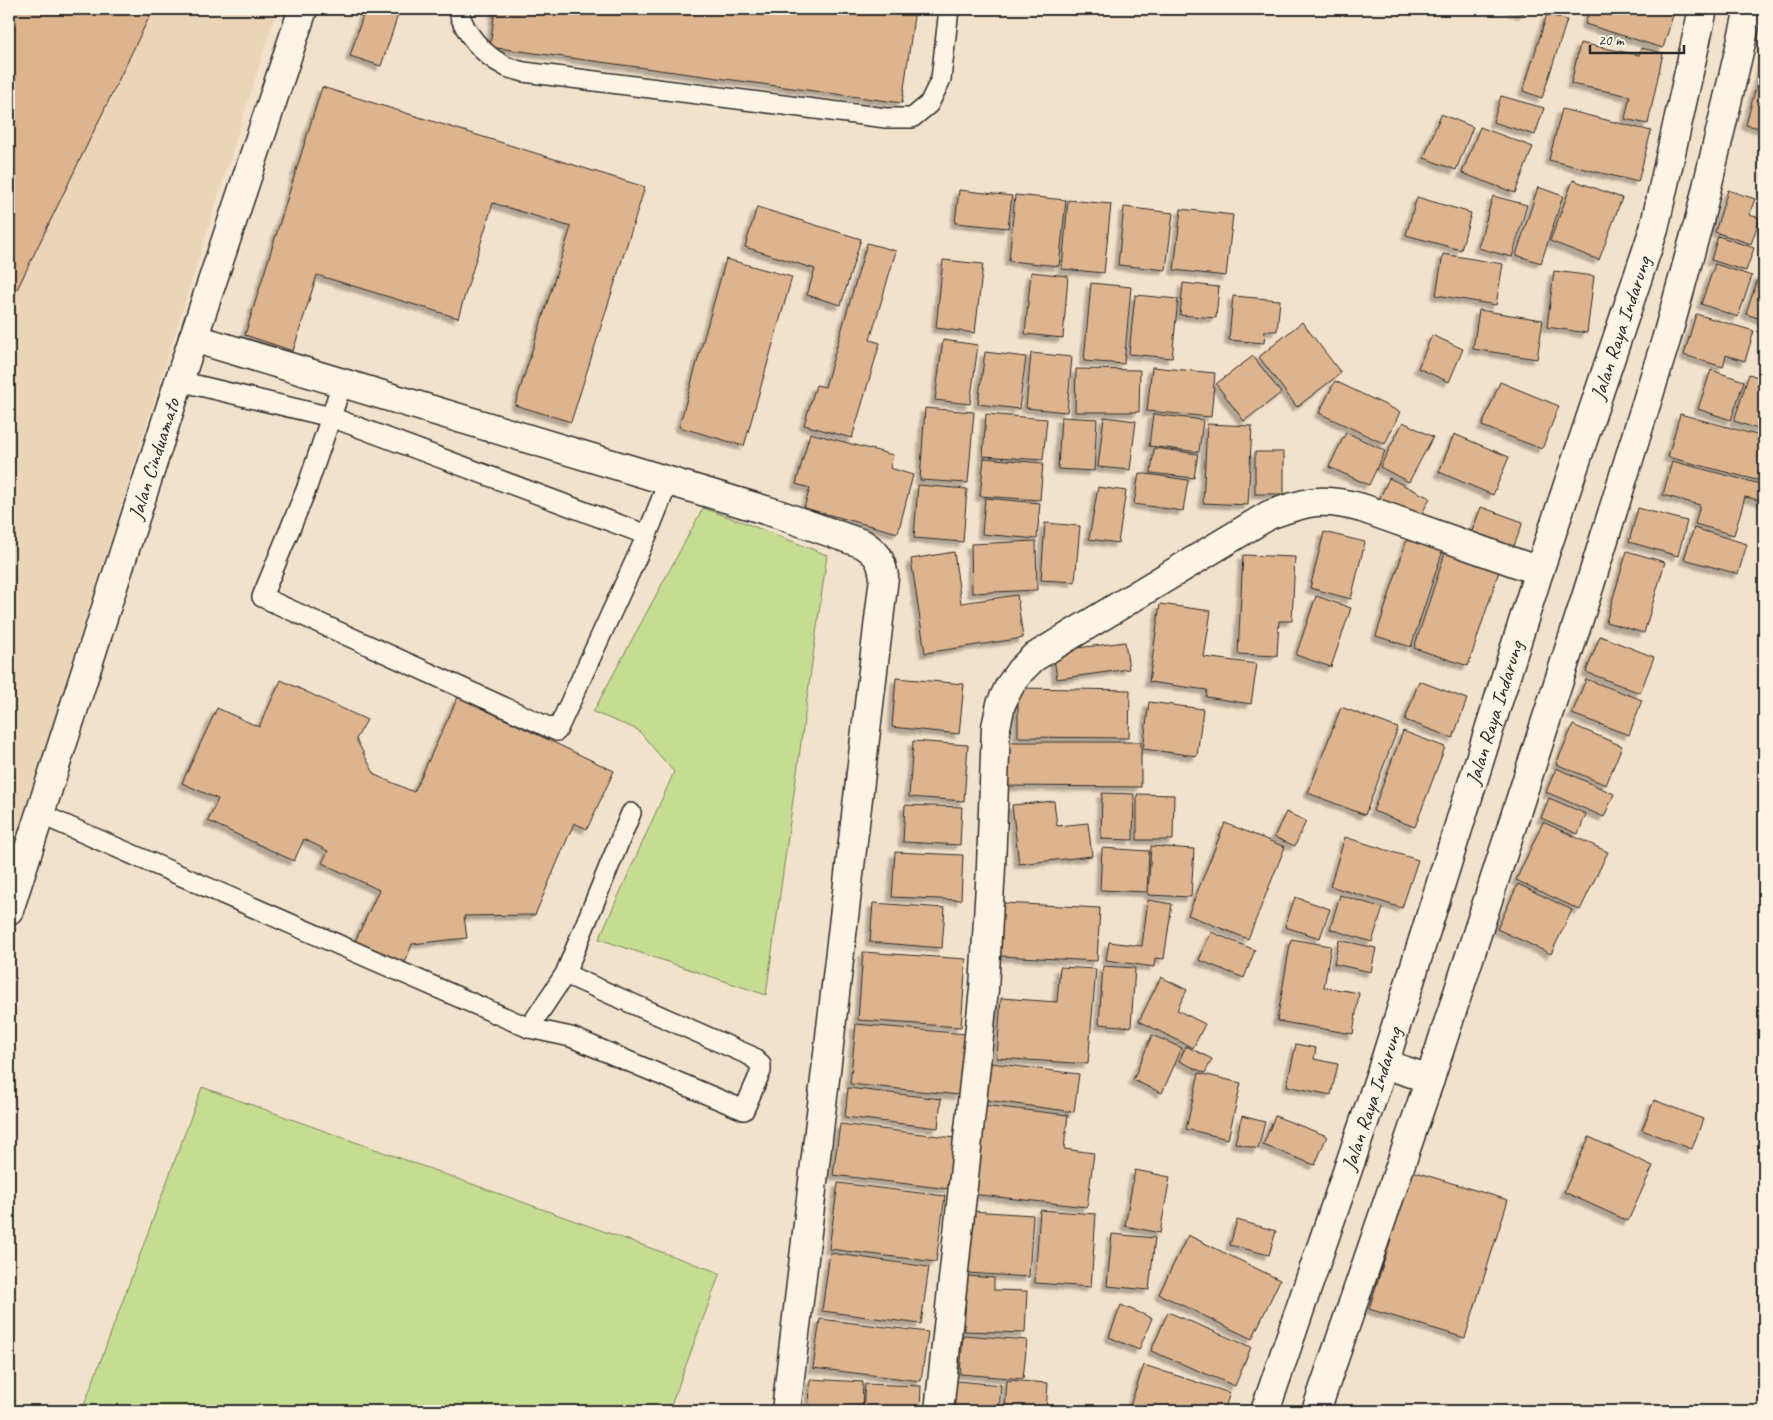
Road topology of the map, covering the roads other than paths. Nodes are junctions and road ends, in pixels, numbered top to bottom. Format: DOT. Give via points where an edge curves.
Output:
graph roads {
  1 [pos="303,9"];
  2 [pos="458,9"];
  3 [pos="949,9"];
  4 [pos="1703,9"];
  5 [pos="1749,9"];
  6 [pos="193,338"];
  7 [pos="179,381"];
  8 [pos="342,383"];
  9 [pos="331,417"];
  10 [pos="669,480"];
  11 [pos="647,536"];
  12 [pos="1539,571"];
  13 [pos="631,813"];
  14 [pos="40,814"];
  15 [pos="9,910"];
  16 [pos="565,974"];
  17 [pos="529,1028"];
  18 [pos="1384,1064"];
  19 [pos="1430,1079"];
  20 [pos="786,1411"];
  21 [pos="939,1411"];
  22 [pos="1265,1411"];
  23 [pos="1316,1411"];
  1 -- 6 [label="main road, Jalan Cinduamato"];
  2 -- 3 [label="lane" via="472,39 488,55 505,66 524,72 886,118 912,118 929,104 941,78"];
  4 -- 12 [label="main road, Jalan Raya Indarung" via="1654,229"];
  5 -- 19 [label="main road, Jalan Raya Indarung" via="1700,222 1666,340"];
  6 -- 7 [label="main road, Jalan Cinduamato"];
  6 -- 8 [label="main road"];
  7 -- 9 [label="lane"];
  7 -- 14 [label="main road, Jalan Cinduamato"];
  8 -- 9 [label="lane"];
  8 -- 10 [label="main road"];
  9 -- 11 [label="lane"];
  9 -- 11 [label="lane" via="306,490 262,597 557,731"];
  10 -- 11 [label="lane"];
  10 -- 20 [label="main road" via="775,512 863,544 882,562 884,577"];
  12 -- 18 [label="main road, Jalan Raya Indarung"];
  12 -- 21 [label="main road" via="1362,508 1316,500 1269,515 1033,658 1020,671 1001,704 996,727 984,989"];
  13 -- 16 [label="lane"];
  14 -- 15 [label="main road, Jalan Cinduamato"];
  14 -- 17 [label="lane"];
  16 -- 17 [label="lane"];
  16 -- 17 [label="lane" via="751,1056 761,1065 761,1071 744,1110 571,1037"];
  18 -- 19 [label="main road"];
  18 -- 22 [label="main road, Jalan Raya Indarung"];
  19 -- 23 [label="main road, Jalan Raya Indarung"];
}
